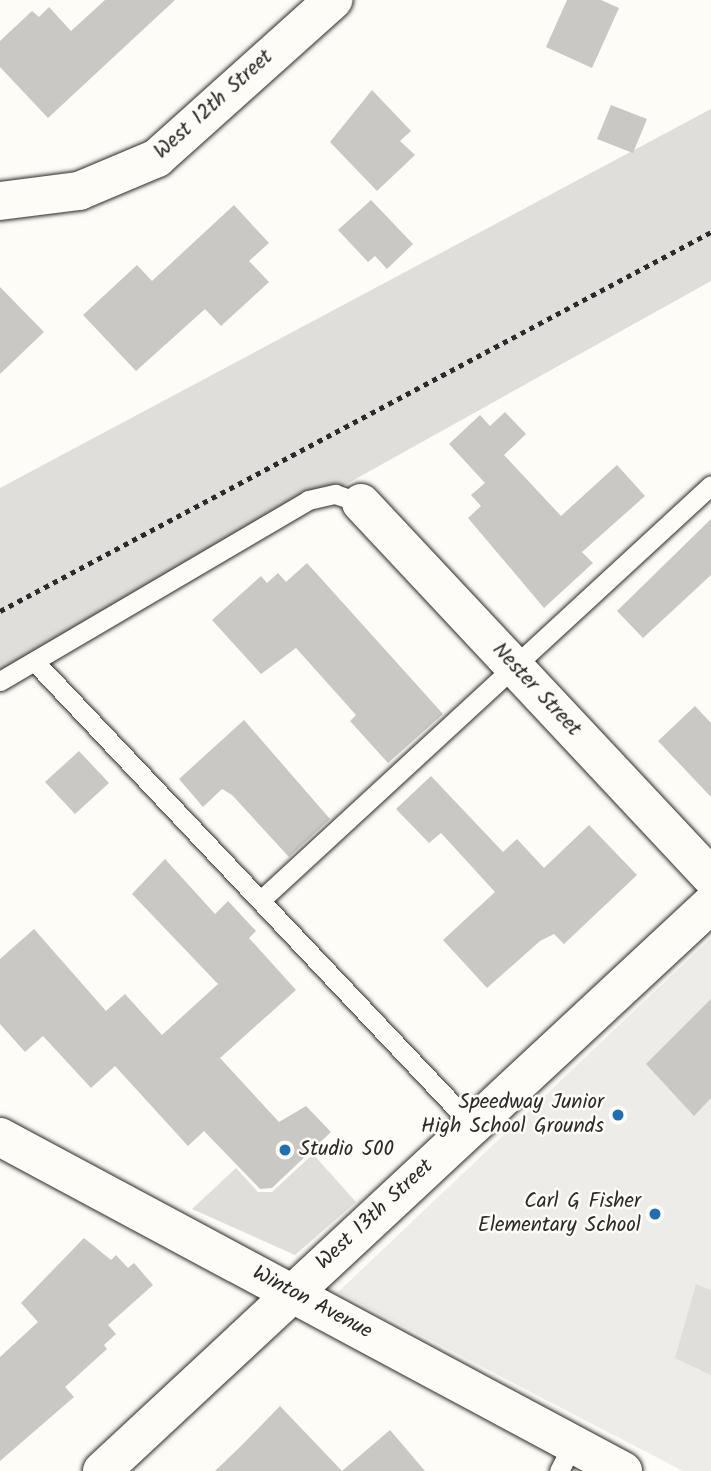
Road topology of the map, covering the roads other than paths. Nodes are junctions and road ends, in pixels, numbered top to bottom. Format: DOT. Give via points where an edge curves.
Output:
graph roads {
  1 [pos="333,0"];
  2 [pos="0,201"];
  3 [pos="711,485"];
  4 [pos="361,503"];
  5 [pos="35,662"];
  6 [pos="515,667"];
  7 [pos="0,681"];
  8 [pos="711,877"];
  9 [pos="263,898"];
  10 [pos="711,904"];
  11 [pos="472,1125"];
  12 [pos="0,1137"];
  13 [pos="291,1292"];
  14 [pos="566,1458"];
  15 [pos="102,1471"];
  16 [pos="623,1471"];
  1 -- 2 [label="street, West 12th Street" via="157,158 79,191"];
  3 -- 6 [label="lane"];
  4 -- 5 [label="lane" via="335,494 308,500"];
  4 -- 6 [label="street, Nester Street"];
  5 -- 7 [label="lane"];
  5 -- 9 [label="lane"];
  6 -- 8 [label="street, Nester Street"];
  6 -- 9 [label="lane"];
  9 -- 11 [label="lane"];
  10 -- 11 [label="street, West 13th Street"];
  11 -- 13 [label="street, West 13th Street"];
  12 -- 13 [label="street, Winton Avenue"];
  13 -- 14 [label="street, Winton Avenue"];
  13 -- 15 [label="street, West 13th Street"];
  14 -- 16 [label="street, Winton Avenue"];
}
